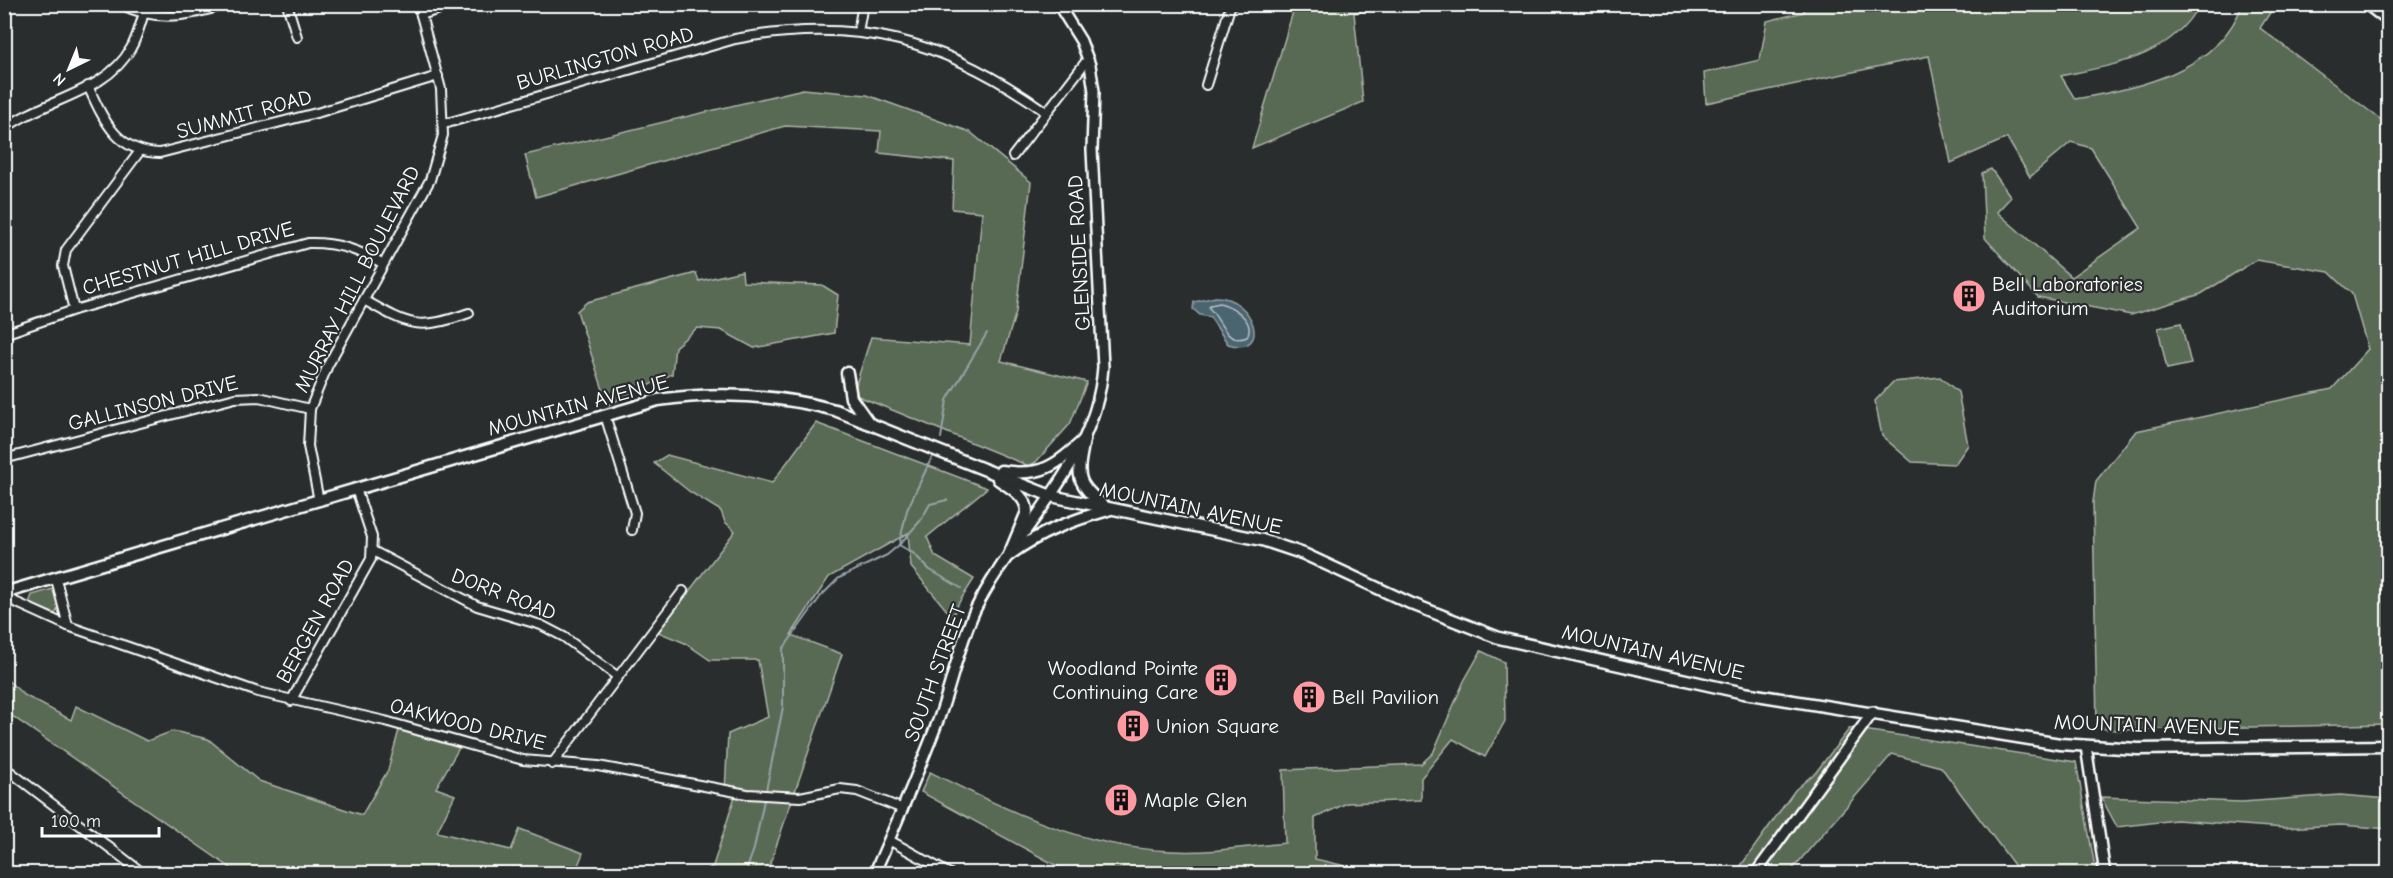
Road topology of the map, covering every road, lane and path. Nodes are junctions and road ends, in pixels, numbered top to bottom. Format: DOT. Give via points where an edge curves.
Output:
graph roads {
  1 [pos="120,4"];
  2 [pos="227,4"];
  3 [pos="287,4"];
  4 [pos="417,4"];
  5 [pos="455,4"];
  6 [pos="863,4"];
  7 [pos="1073,4"];
  8 [pos="1231,4"];
  9 [pos="2366,4"];
  10 [pos="1061,8"];
  11 [pos="144,13"];
  12 [pos="421,15"];
  13 [pos="2388,21"];
  14 [pos="858,32"];
  15 [pos="297,37"];
  16 [pos="1088,59"];
  17 [pos="438,76"];
  18 [pos="1206,85"];
  19 [pos="88,87"];
  20 [pos="1046,112"];
  21 [pos="444,124"];
  22 [pos="4,129"];
  23 [pos="140,151"];
  24 [pos="1013,156"];
  25 [pos="382,263"];
  26 [pos="364,300"];
  27 [pos="74,310"];
  28 [pos="469,313"];
  29 [pos="4,334"];
  30 [pos="848,372"];
  31 [pos="310,409"];
  32 [pos="605,415"];
  33 [pos="868,422"];
  34 [pos="1084,440"];
  35 [pos="4,459"];
  36 [pos="986,469"];
  37 [pos="356,489"];
  38 [pos="1051,496"];
  39 [pos="319,501"];
  40 [pos="1108,509"];
  41 [pos="632,530"];
  42 [pos="373,551"];
  43 [pos="1009,555"];
  44 [pos="56,579"];
  45 [pos="683,591"];
  46 [pos="4,595"];
  47 [pos="68,626"];
  48 [pos="618,677"];
  49 [pos="291,701"];
  50 [pos="1873,712"];
  51 [pos="2086,746"];
  52 [pos="2388,746"];
  53 [pos="552,764"];
  54 [pos="4,767"];
  55 [pos="903,808"];
  56 [pos="889,840"];
  57 [pos="144,873"];
  58 [pos="874,873"];
  59 [pos="950,873"];
  60 [pos="1755,873"];
  61 [pos="2105,873"];
  1 -- 11 [label="street"];
  2 -- 11 [label="street" via="183,17"];
  3 -- 15 [label="street"];
  4 -- 12 [label="street, MURRAY HILL BOULEVARD"];
  5 -- 12 [label="street"];
  6 -- 14 [label="street"];
  7 -- 10 [label="street"];
  8 -- 18 [label="street"];
  9 -- 13 [label="street"];
  10 -- 16 [label="street, GLENSIDE ROAD"];
  11 -- 19 [label="street" via="131,48 119,66"];
  12 -- 17 [label="street, MURRAY HILL BOULEVARD"];
  14 -- 20 [label="street, BURLINGTON ROAD" via="926,46 960,60 1013,88"];
  14 -- 21 [label="street, BURLINGTON ROAD" via="778,31 735,39"];
  16 -- 20 [label="street"];
  16 -- 34 [label="street, GLENSIDE ROAD" via="1094,91 1092,150 1103,367 1096,410"];
  17 -- 21 [label="street, MURRAY HILL BOULEVARD"];
  17 -- 23 [label="street, SUMMIT ROAD" via="172,152"];
  19 -- 22 [label="street"];
  19 -- 23 [label="street" via="109,129 123,143"];
  20 -- 24 [label="street"];
  21 -- 25 [label="street, MURRAY HILL BOULEVARD" via="430,180"];
  23 -- 27 [label="street" via="66,250 63,266"];
  25 -- 26 [label="street, MURRAY HILL BOULEVARD"];
  25 -- 27 [label="street, CHESTNUT HILL DRIVE" via="330,242 308,243"];
  26 -- 28 [label="street" via="399,320 417,324 435,325"];
  26 -- 31 [label="street, MURRAY HILL BOULEVARD" via="328,365"];
  27 -- 29 [label="street, CHESTNUT HILL DRIVE"];
  30 -- 33 [label="main road" via="851,398"];
  31 -- 35 [label="street, GALLINSON DRIVE" via="259,397 235,398"];
  31 -- 39 [label="street, MURRAY HILL BOULEVARD" via="308,446"];
  32 -- 33 [label="main road, MOUNTAIN AVENUE" via="690,395 754,394 807,402"];
  32 -- 37 [label="main road, MOUNTAIN AVENUE"];
  32 -- 41 [label="street" via="635,513"];
  33 -- 36 [label="main road, MOUNTAIN AVENUE"];
  34 -- 36 [label="main road" via="1060,461 1040,471 1020,474"];
  34 -- 38 [label="street, GLENSIDE ROAD"];
  34 -- 40 [label="main road" via="1079,479 1082,487"];
  36 -- 38 [label="main road, MOUNTAIN AVENUE"];
  36 -- 43 [label="main road" via="1020,495 1027,506"];
  37 -- 39 [label="main road, MOUNTAIN AVENUE"];
  37 -- 42 [label="street, BERGEN ROAD"];
  38 -- 40 [label="main road, MOUNTAIN AVENUE"];
  38 -- 43 [label="street, SOUTH STREET"];
  39 -- 44 [label="main road, MOUNTAIN AVENUE"];
  40 -- 43 [label="main road" via="1056,525"];
  40 -- 50 [label="main road, MOUNTAIN AVENUE" via="1304,554 1449,621 1499,638 1744,693"];
  42 -- 48 [label="street, DORR ROAD" via="477,606 541,625"];
  42 -- 49 [label="street, BERGEN ROAD"];
  43 -- 55 [label="street, SOUTH STREET" via="967,628 940,715"];
  44 -- 46 [label="main road, MOUNTAIN AVENUE"];
  44 -- 47 [label="street"];
  45 -- 48 [label="street"];
  46 -- 47 [label="street, OAKWOOD DRIVE"];
  47 -- 49 [label="street, OAKWOOD DRIVE"];
  48 -- 53 [label="street"];
  49 -- 53 [label="street, OAKWOOD DRIVE"];
  50 -- 51 [label="main road, MOUNTAIN AVENUE"];
  50 -- 60 [label="street"];
  51 -- 52 [label="main road, MOUNTAIN AVENUE"];
  51 -- 61 [label="street"];
  53 -- 55 [label="street, OAKWOOD DRIVE" via="598,766 747,794 800,797 840,789 857,791"];
  54 -- 57 [label="street"];
  55 -- 56 [label="street, SOUTH STREET"];
  56 -- 58 [label="street, SOUTH STREET"];
  56 -- 59 [label="street"];
}
